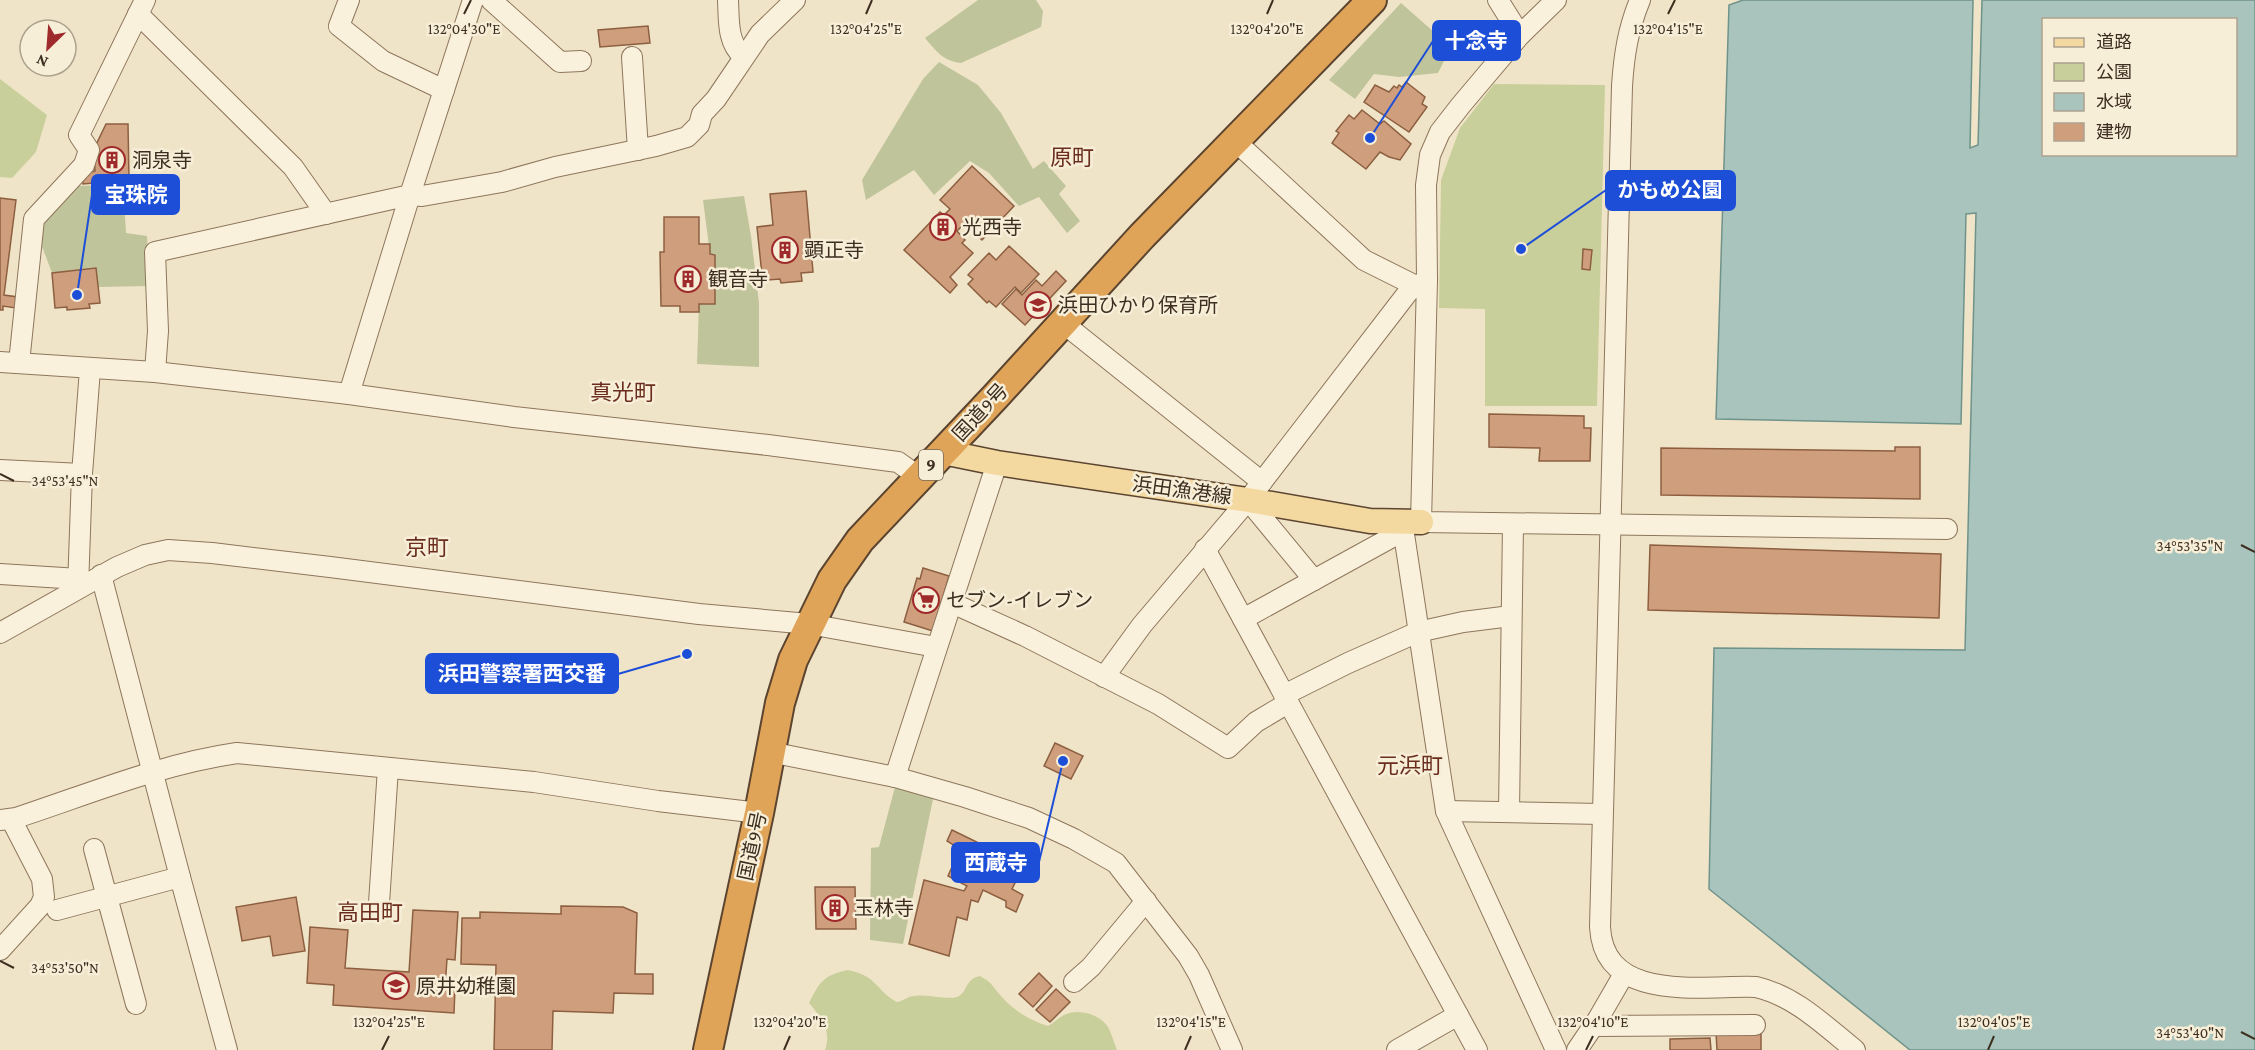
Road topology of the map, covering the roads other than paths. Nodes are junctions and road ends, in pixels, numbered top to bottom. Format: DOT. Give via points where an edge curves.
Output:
graph roads {
  1 [pos="349,0"];
  2 [pos="473,0"];
  3 [pos="491,0"];
  4 [pos="728,0"];
  5 [pos="795,0"];
  6 [pos="1372,0"];
  7 [pos="1498,0"];
  8 [pos="1556,0"];
  9 [pos="1640,0"];
  10 [pos="142,7"];
  11 [pos="1520,35"];
  12 [pos="743,56"];
  13 [pos="632,57"];
  14 [pos="581,61"];
  15 [pos="444,90"];
  16 [pos="1234,141"];
  17 [pos="638,150"];
  18 [pos="410,195"];
  19 [pos="326,214"];
  20 [pos="1421,283"];
  21 [pos="1063,323"];
  22 [pos="9,362"];
  23 [pos="90,369"];
  24 [pos="155,372"];
  25 [pos="349,394"];
  26 [pos="944,452"];
  27 [pos="997,463"];
  28 [pos="0,470"];
  29 [pos="82,474"];
  30 [pos="919,477"];
  31 [pos="1255,491"];
  32 [pos="1513,524"];
  33 [pos="1612,524"];
  34 [pos="1408,525"];
  35 [pos="1947,529"];
  36 [pos="1205,549"];
  37 [pos="0,574"];
  38 [pos="101,575"];
  39 [pos="1314,580"];
  40 [pos="79,583"];
  41 [pos="952,603"];
  42 [pos="1511,616"];
  43 [pos="1243,619"];
  44 [pos="809,624"];
  45 [pos="1418,632"];
  46 [pos="0,633"];
  47 [pos="936,647"];
  48 [pos="1104,677"];
  49 [pos="1286,699"];
  50 [pos="770,752"];
  51 [pos="388,768"];
  52 [pos="152,772"];
  53 [pos="895,777"];
  54 [pos="1446,810"];
  55 [pos="1509,812"];
  56 [pos="759,813"];
  57 [pos="1602,814"];
  58 [pos="5,819"];
  59 [pos="94,849"];
  60 [pos="180,878"];
  61 [pos="107,896"];
  62 [pos="1146,901"];
  63 [pos="379,903"];
  64 [pos="57,910"];
  65 [pos="0,950"];
  66 [pos="1624,974"];
  67 [pos="1074,982"];
  68 [pos="136,1004"];
  69 [pos="1458,1015"];
  70 [pos="1755,1025"];
  71 [pos="1594,1026"];
  72 [pos="227,1050"];
  73 [pos="708,1050"];
  74 [pos="1232,1050"];
  75 [pos="1397,1050"];
  76 [pos="1477,1050"];
  77 [pos="1556,1050"];
  78 [pos="1577,1050"];
  79 [pos="1855,1050"];
  1 -- 15 [label="street" via="339,26 383,61"];
  2 -- 15 [label="street"];
  3 -- 14 [label="street" via="560,62"];
  4 -- 12 [label="street" via="729,31 735,50"];
  5 -- 12 [label="street" via="759,34"];
  6 -- 16 [label="highway, 国道9号 / 9"];
  7 -- 11 [label="street"];
  8 -- 11 [label="street"];
  9 -- 33 [label="street" via="1630,25 1622,86"];
  10 -- 19 [label="street" via="293,167"];
  10 -- 22 [label="street" via="79,135 89,150 84,165 34,219"];
  11 -- 20 [label="street" via="1440,132 1430,155"];
  12 -- 17 [label="street" via="702,114 699,125 687,137"];
  13 -- 17 [label="street"];
  15 -- 18 [label="street"];
  16 -- 20 [label="street" via="1364,260"];
  16 -- 21 [label="highway, 国道9号 / 9"];
  17 -- 18 [label="street" via="555,167 502,183"];
  18 -- 19 [label="street"];
  18 -- 25 [label="street"];
  19 -- 24 [label="street" via="155,252"];
  20 -- 31 [label="street" via="1409,291"];
  20 -- 34 [label="street"];
  21 -- 26 [label="highway, 国道9号 / 9"];
  21 -- 31 [label="street"];
  22 -- 23 [label="street"];
  23 -- 24 [label="street"];
  23 -- 29 [label="street"];
  24 -- 25 [label="street"];
  25 -- 30 [label="street" via="898,462"];
  26 -- 27 [label="main road, 浜田漁港線"];
  26 -- 30 [label="highway, 国道9号 / 9"];
  27 -- 31 [label="main road, 浜田漁港線"];
  27 -- 41 [label="street"];
  28 -- 29 [label="street"];
  29 -- 40 [label="street"];
  30 -- 44 [label="highway, 国道9号 / 9" via="860,540 832,580"];
  31 -- 34 [label="main road, 浜田漁港線" via="1360,519"];
  31 -- 36 [label="street"];
  31 -- 39 [label="street"];
  32 -- 33 [label="street"];
  32 -- 34 [label="street"];
  32 -- 42 [label="street"];
  33 -- 35 [label="street"];
  33 -- 57 [label="street"];
  34 -- 39 [label="street"];
  34 -- 45 [label="street"];
  36 -- 43 [label="street"];
  36 -- 48 [label="street"];
  37 -- 40 [label="street"];
  38 -- 40 [label="street"];
  38 -- 44 [label="street" via="145,555 168,550 212,553 699,614"];
  38 -- 52 [label="street"];
  39 -- 43 [label="street"];
  40 -- 46 [label="street"];
  41 -- 47 [label="street"];
  41 -- 48 [label="street"];
  42 -- 45 [label="street"];
  42 -- 55 [label="street"];
  43 -- 49 [label="street"];
  44 -- 47 [label="street"];
  44 -- 50 [label="highway, 国道9号 / 9" via="793,660"];
  45 -- 49 [label="street" via="1348,663"];
  45 -- 54 [label="street"];
  47 -- 53 [label="street"];
  48 -- 49 [label="street" via="1158,704 1228,748"];
  49 -- 69 [label="street"];
  50 -- 53 [label="street"];
  50 -- 56 [label="highway, 国道9号 / 9"];
  51 -- 52 [label="street" via="237,753"];
  51 -- 56 [label="street" via="534,782"];
  51 -- 63 [label="street"];
  52 -- 58 [label="street"];
  52 -- 60 [label="street"];
  53 -- 62 [label="street" via="1029,818 1074,839 1116,863"];
  54 -- 55 [label="street"];
  54 -- 77 [label="street"];
  55 -- 57 [label="street"];
  56 -- 73 [label="highway, 国道9号 / 9"];
  57 -- 66 [label="street" via="1601,936 1606,952"];
  58 -- 65 [label="street" via="42,879 45,897"];
  59 -- 61 [label="street"];
  60 -- 61 [label="street"];
  60 -- 72 [label="street"];
  61 -- 64 [label="street"];
  61 -- 68 [label="street"];
  62 -- 67 [label="street"];
  62 -- 74 [label="street" via="1199,975"];
  66 -- 71 [label="street"];
  66 -- 79 [label="street" via="1659,985 1770,990 1803,1008"];
  69 -- 75 [label="street"];
  69 -- 76 [label="street"];
  70 -- 71 [label="street"];
  71 -- 78 [label="street"];
}
